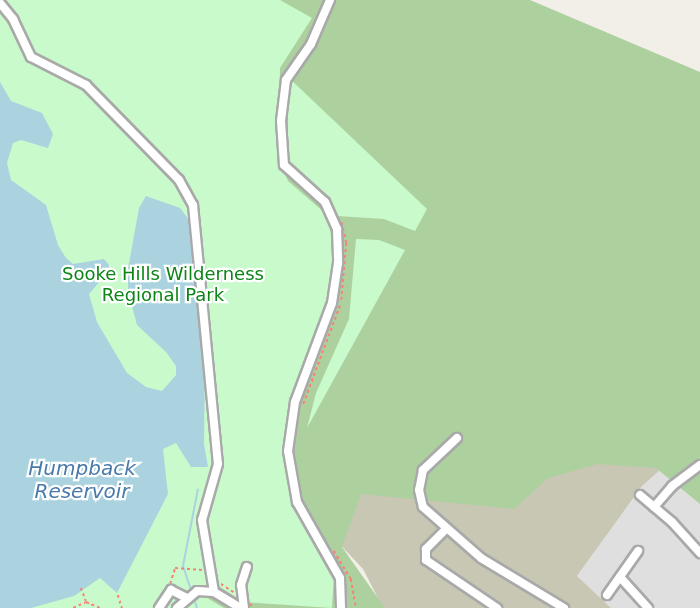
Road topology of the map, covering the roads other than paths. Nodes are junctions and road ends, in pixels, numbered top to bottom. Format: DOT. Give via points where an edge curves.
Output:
graph roads {
  1 [pos="330,0"];
  2 [pos="0,3"];
  3 [pos="458,438"];
  4 [pos="700,465"];
  5 [pos="640,495"];
  6 [pos="654,507"];
  7 [pos="445,530"];
  8 [pos="638,551"];
  9 [pos="700,553"];
  10 [pos="247,567"];
  11 [pos="620,577"];
  12 [pos="214,592"];
  13 [pos="607,594"];
  14 [pos="187,598"];
  15 [pos="159,608"];
  16 [pos="177,608"];
  17 [pos="242,608"];
  18 [pos="340,608"];
  19 [pos="497,608"];
  20 [pos="564,608"];
  21 [pos="648,608"];
  1 -- 18 [label="street" via="311,44 286,80 281,121 284,165 325,202 335,221 338,263 332,303 295,402 288,451 297,502 340,578"];
  2 -- 12 [label="street" via="13,19 31,57 86,85 178,180 193,205 218,464 202,520"];
  3 -- 7 [label="street" via="429,463 420,480 423,507"];
  4 -- 6 [label="street" via="672,486"];
  5 -- 6 [label="street"];
  6 -- 9 [label="street"];
  7 -- 19 [label="street" via="426,549 426,560"];
  7 -- 20 [label="street" via="497,569"];
  8 -- 11 [label="street"];
  10 -- 17 [label="street" via="241,585"];
  11 -- 13 [label="street"];
  11 -- 21 [label="street"];
  12 -- 14 [label="street" via="197,591"];
  12 -- 17 [label="street"];
  14 -- 15 [label="street" via="171,590"];
  14 -- 16 [label="street"];
}
